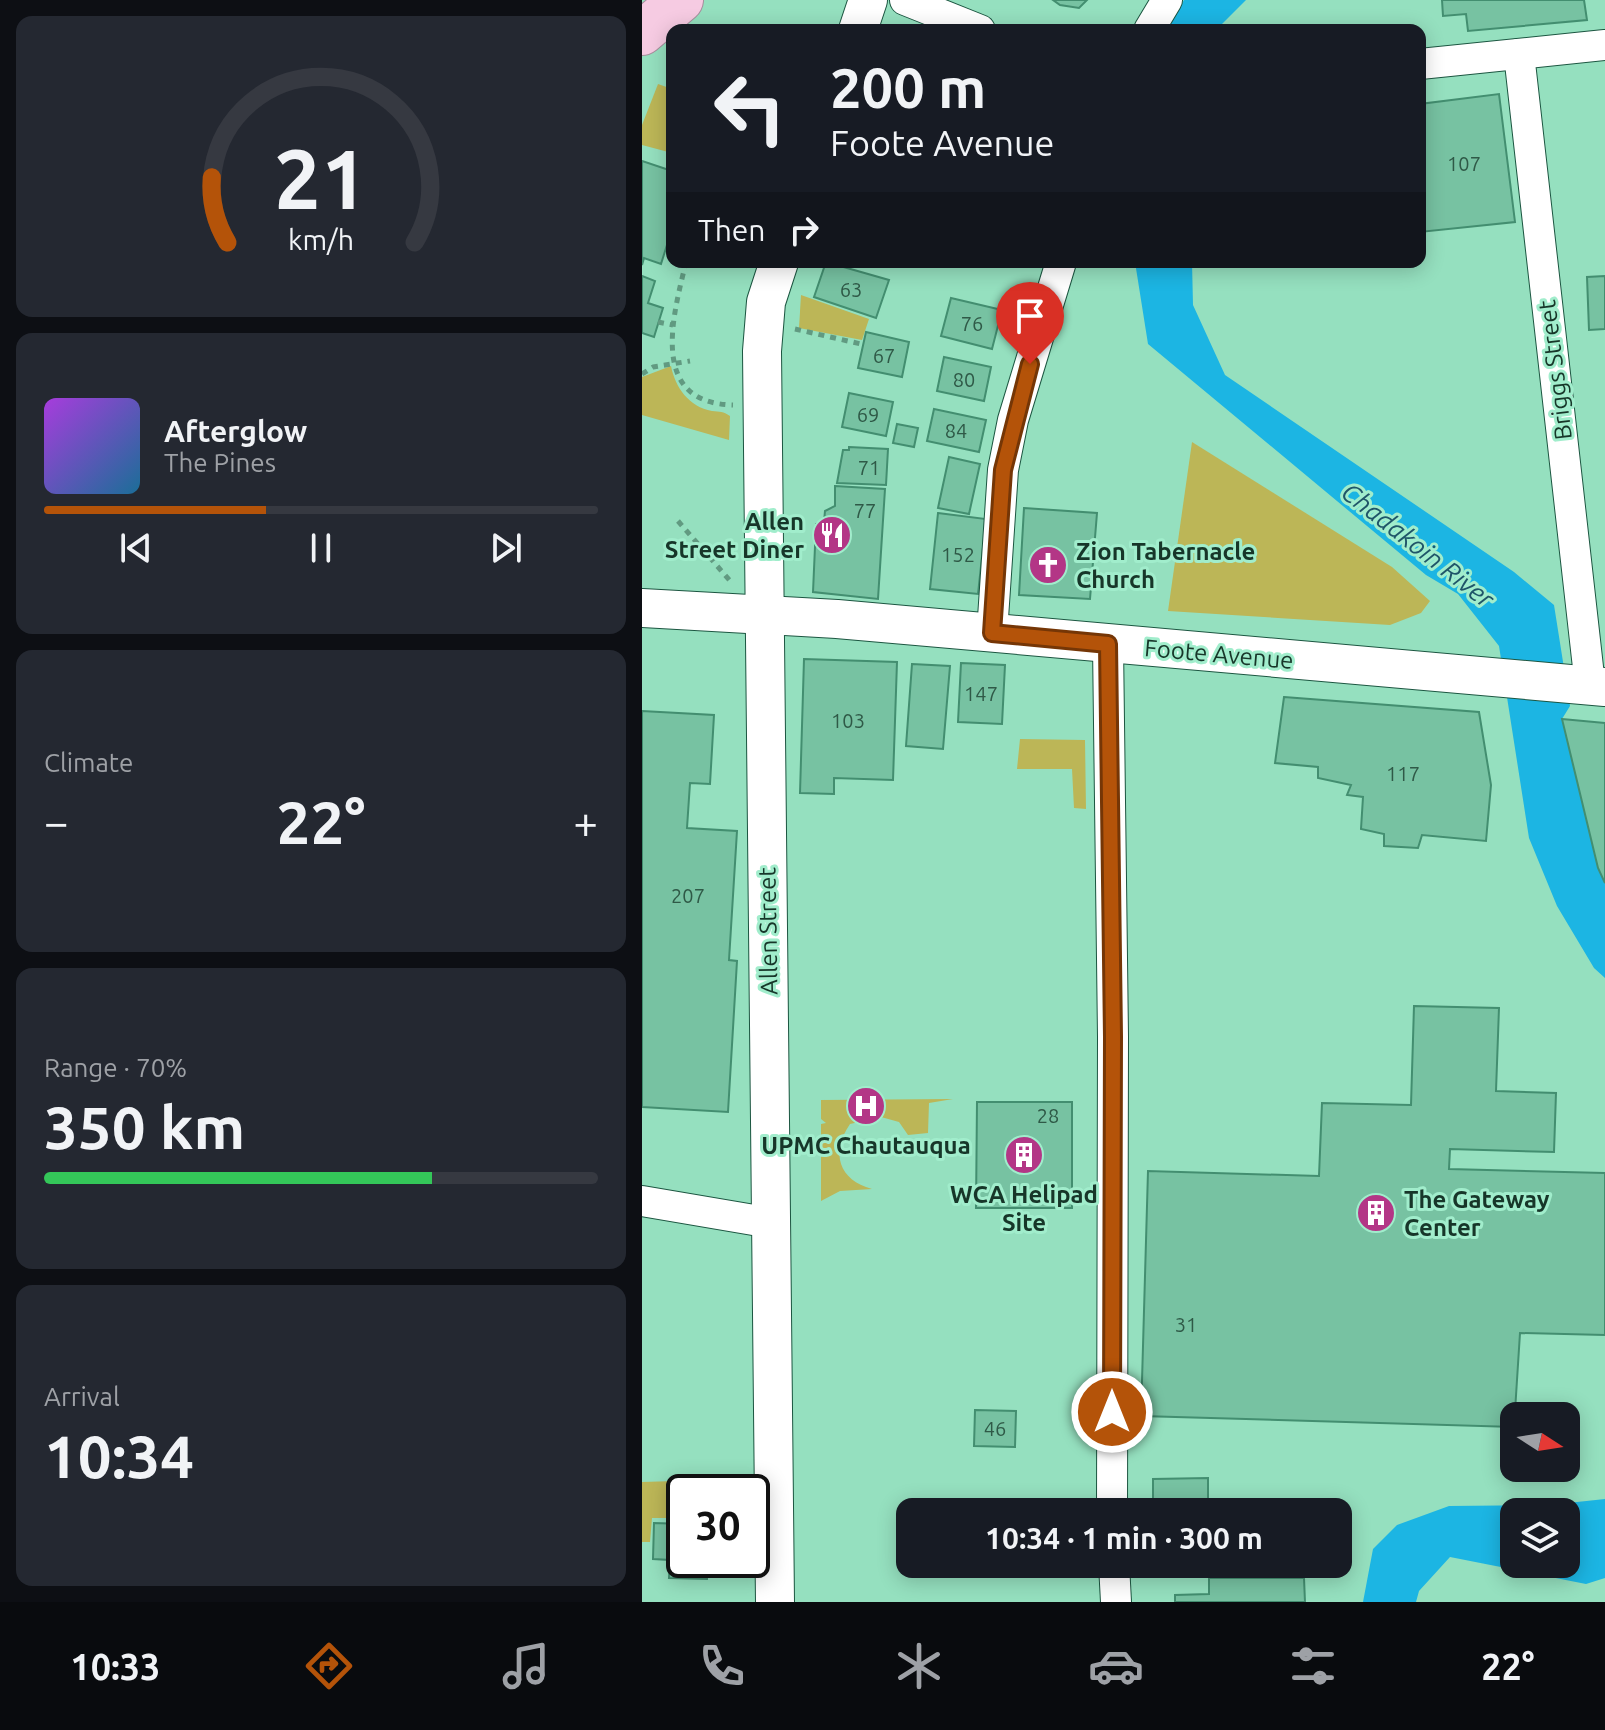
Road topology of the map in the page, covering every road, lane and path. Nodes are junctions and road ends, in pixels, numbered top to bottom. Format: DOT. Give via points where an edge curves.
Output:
graph roads {
  1 [pos="681,0"];
  2 [pos="868,0"];
  3 [pos="905,0"];
  4 [pos="1167,0"];
  5 [pos="860,24"];
  6 [pos="965,24"];
  7 [pos="1153,24"];
  8 [pos="642,33"];
  9 [pos="1605,45"];
  10 [pos="1519,54"];
  11 [pos="1426,63"];
  12 [pos="685,268"];
  13 [pos="777,268"];
  14 [pos="1059,268"];
  15 [pos="658,322"];
  16 [pos="673,325"];
  17 [pos="795,329"];
  18 [pos="861,344"];
  19 [pos="690,361"];
  20 [pos="674,362"];
  21 [pos="642,374"];
  22 [pos="734,405"];
  23 [pos="678,521"];
  24 [pos="735,586"];
  25 [pos="642,608"];
  26 [pos="764,614"];
  27 [pos="992,633"];
  28 [pos="1108,644"];
  29 [pos="1589,685"];
  30 [pos="642,1201"];
  31 [pos="771,1223"];
  32 [pos="1112,1498"];
  33 [pos="1115,1578"];
  34 [pos="775,1602"];
  35 [pos="1116,1602"];
  1 -- 8 [label="highway"];
  2 -- 5 [label="street"];
  3 -- 6 [label="street"];
  4 -- 7 [label="street"];
  9 -- 10 [label="street"];
  10 -- 11 [label="street"];
  10 -- 29 [label="street, Briggs Street"];
  12 -- 16 [label="path"];
  13 -- 26 [label="street, Allen Street" via="766,302 762,351"];
  14 -- 27 [label="street" via="1003,470"];
  15 -- 16 [label="path"];
  16 -- 20 [label="path"];
  17 -- 18 [label="path"];
  19 -- 20 [label="path"];
  20 -- 21 [label="path"];
  20 -- 22 [label="path" via="689,392"];
  23 -- 24 [label="path"];
  25 -- 26 [label="street, Foote Avenue"];
  26 -- 27 [label="street, Foote Avenue"];
  26 -- 31 [label="street, Allen Street"];
  27 -- 28 [label="street, Foote Avenue"];
  28 -- 29 [label="street, Foote Avenue"];
  28 -- 32 [label="street"];
  30 -- 31 [label="street"];
  31 -- 34 [label="street, Allen Street"];
  33 -- 35 [label="street"];
}
